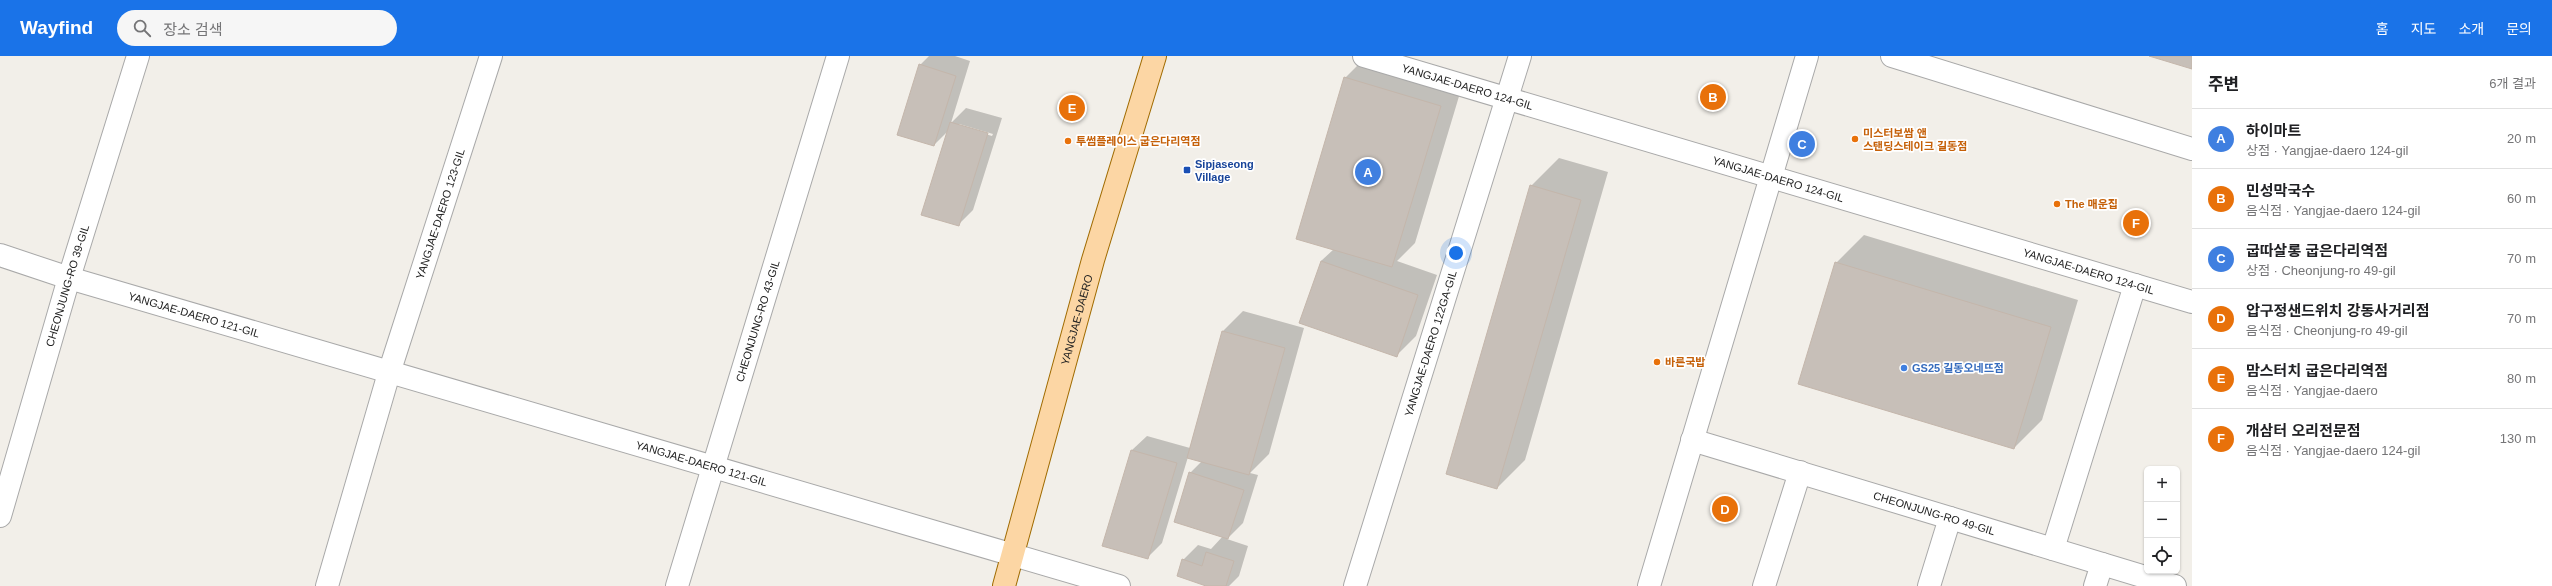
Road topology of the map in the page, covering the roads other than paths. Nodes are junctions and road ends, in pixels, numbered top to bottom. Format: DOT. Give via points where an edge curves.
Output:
graph roads {
  1 [pos="138,56"];
  2 [pos="490,56"];
  3 [pos="838,56"];
  4 [pos="1155,56"];
  5 [pos="1364,56"];
  6 [pos="1520,56"];
  7 [pos="1807,56"];
  8 [pos="1892,56"];
  9 [pos="1508,98"];
  10 [pos="2192,149"];
  11 [pos="1771,176"];
  12 [pos="0,255"];
  13 [pos="69,278"];
  14 [pos="2135,285"];
  15 [pos="2192,302"];
  16 [pos="389,372"];
  17 [pos="1692,440"];
  18 [pos="713,467"];
  19 [pos="1800,472"];
  20 [pos="0,516"];
  21 [pos="1950,518"];
  22 [pos="2053,549"];
  23 [pos="1013,555"];
  24 [pos="2102,564"];
  25 [pos="327,586"];
  26 [pos="678,586"];
  27 [pos="1004,586"];
  28 [pos="1119,586"];
  29 [pos="1355,586"];
  30 [pos="1649,586"];
  31 [pos="1764,586"];
  32 [pos="1929,586"];
  33 [pos="2095,586"];
  34 [pos="2176,586"];
  1 -- 13 [label="street, CHEONJUNG-RO 39-GIL"];
  2 -- 16 [label="street, YANGJAE-DAERO 123-GIL"];
  3 -- 18 [label="street, CHEONJUNG-RO 43-GIL"];
  4 -- 23 [label="main road, YANGJAE-DAERO" via="1093,260"];
  5 -- 9 [label="street, YANGJAE-DAERO 124-GIL"];
  6 -- 9 [label="street, YANGJAE-DAERO 122GA-GIL"];
  7 -- 11 [label="street"];
  8 -- 10 [label="street"];
  9 -- 11 [label="street, YANGJAE-DAERO 124-GIL"];
  9 -- 29 [label="street, YANGJAE-DAERO 122GA-GIL"];
  11 -- 14 [label="street, YANGJAE-DAERO 124-GIL"];
  11 -- 17 [label="street"];
  12 -- 13 [label="street, YANGJAE-DAERO 121-GIL"];
  13 -- 16 [label="street, YANGJAE-DAERO 121-GIL"];
  13 -- 20 [label="street, CHEONJUNG-RO 39-GIL"];
  14 -- 15 [label="street, YANGJAE-DAERO 124-GIL"];
  14 -- 22 [label="street"];
  16 -- 18 [label="street, YANGJAE-DAERO 121-GIL"];
  16 -- 25 [label="street"];
  17 -- 19 [label="street, CHEONJUNG-RO 49-GIL"];
  17 -- 30 [label="street"];
  18 -- 23 [label="street, YANGJAE-DAERO 121-GIL"];
  18 -- 26 [label="street, CHEONJUNG-RO 43-GIL"];
  19 -- 21 [label="street, CHEONJUNG-RO 49-GIL"];
  19 -- 31 [label="street"];
  21 -- 22 [label="street, CHEONJUNG-RO 49-GIL"];
  21 -- 32 [label="street"];
  22 -- 24 [label="street, CHEONJUNG-RO 49-GIL"];
  23 -- 27 [label="main road, YANGJAE-DAERO"];
  23 -- 28 [label="street, YANGJAE-DAERO 121-GIL"];
  24 -- 33 [label="street"];
  24 -- 34 [label="street, CHEONJUNG-RO 49-GIL"];
}
